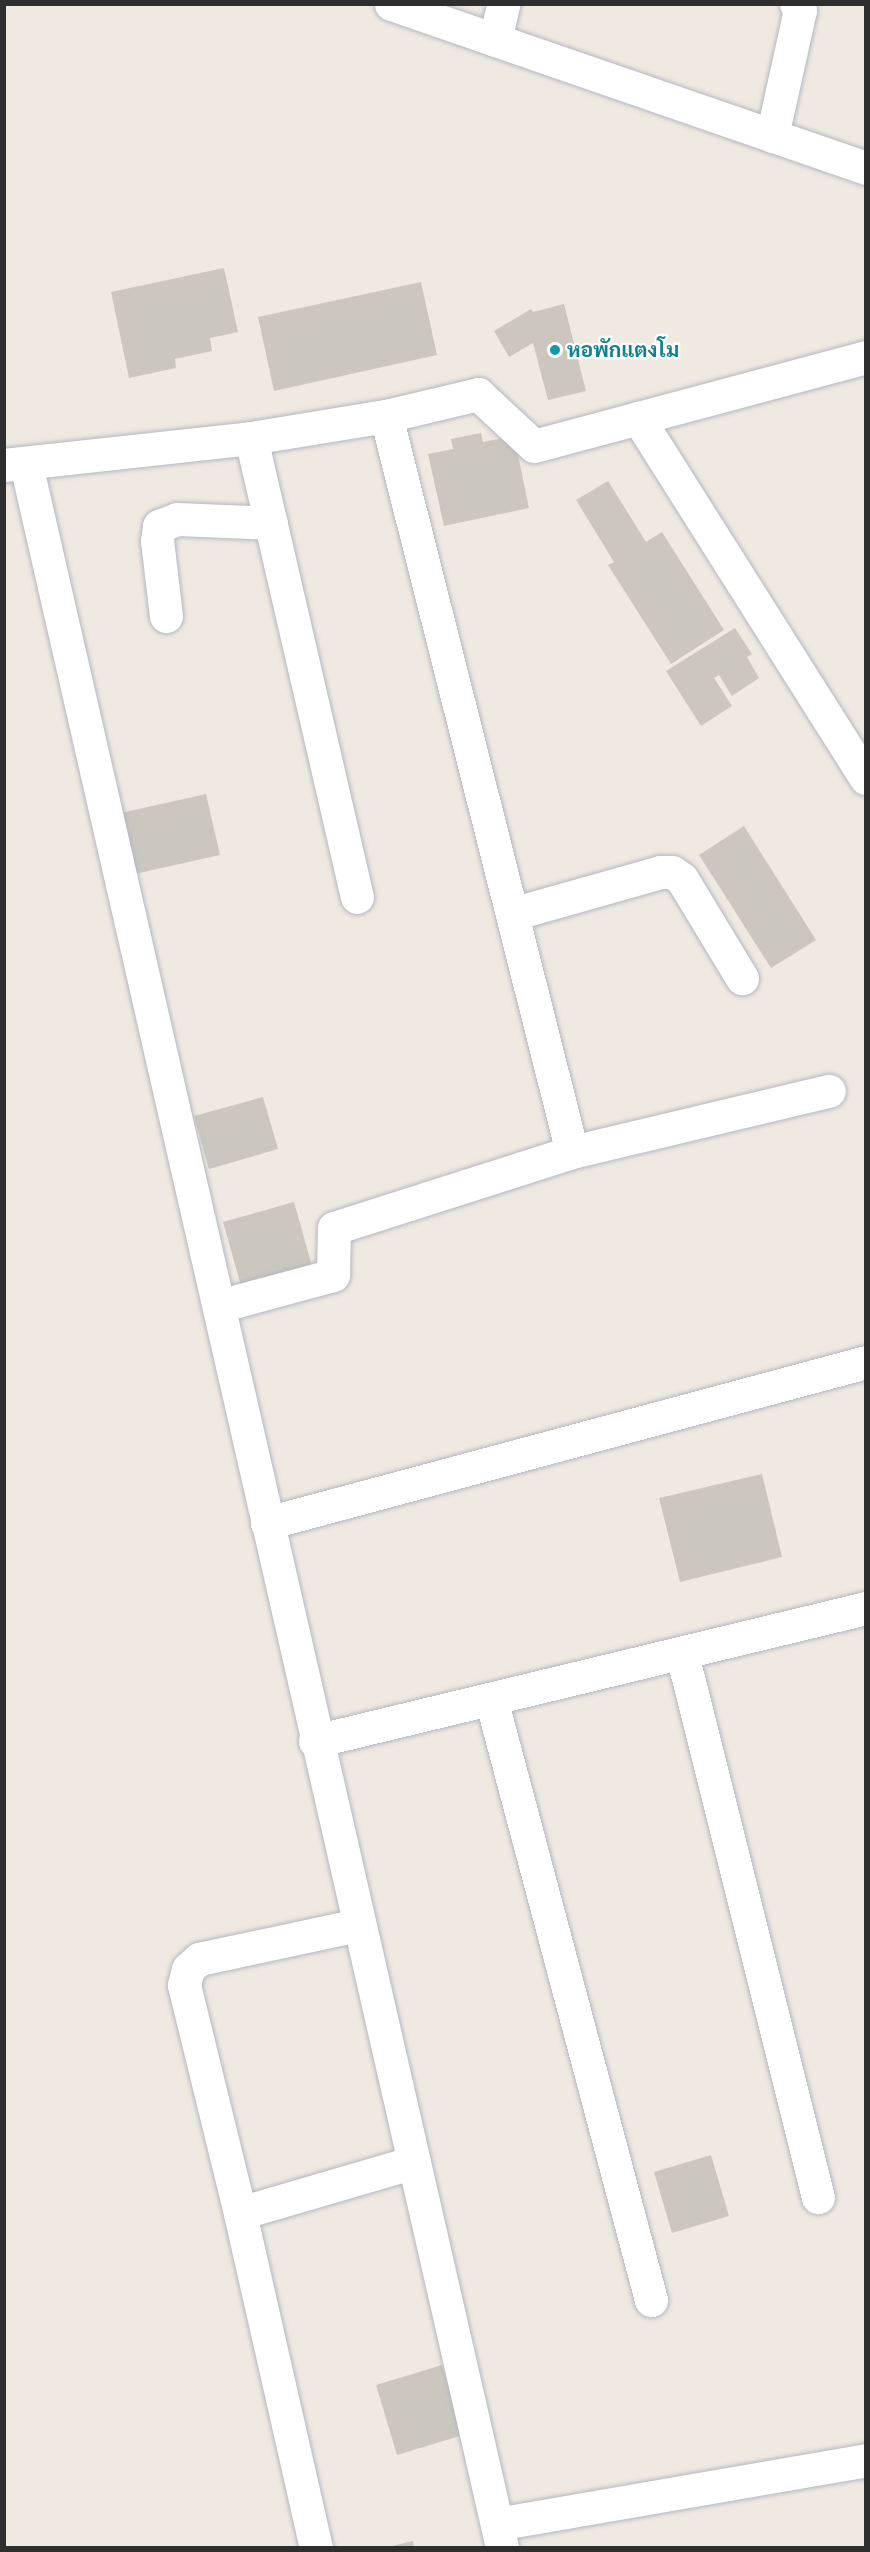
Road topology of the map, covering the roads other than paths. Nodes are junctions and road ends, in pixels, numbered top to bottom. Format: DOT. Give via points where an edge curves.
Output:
graph roads {
  1 [pos="391,4"];
  2 [pos="503,4"];
  3 [pos="796,4"];
  4 [pos="495,40"];
  5 [pos="772,136"];
  6 [pos="866,168"];
  7 [pos="866,357"];
  8 [pos="386,416"];
  9 [pos="638,418"];
  10 [pos="251,438"];
  11 [pos="15,464"];
  12 [pos="271,523"];
  13 [pos="166,615"];
  14 [pos="866,778"];
  15 [pos="357,897"];
  16 [pos="512,914"];
  17 [pos="742,978"];
  18 [pos="829,1091"];
  19 [pos="572,1152"];
  20 [pos="219,1306"];
  21 [pos="866,1362"];
  22 [pos="267,1523"];
  23 [pos="866,1608"];
  24 [pos="682,1654"];
  25 [pos="491,1699"];
  26 [pos="315,1741"];
  27 [pos="358,1925"];
  28 [pos="414,2162"];
  29 [pos="818,2197"];
  30 [pos="240,2213"];
  31 [pos="651,2300"];
  32 [pos="866,2460"];
  33 [pos="500,2536"];
  34 [pos="316,2547"];
  1 -- 4 [label="street"];
  2 -- 4 [label="street"];
  3 -- 5 [label="street" via="800,10"];
  4 -- 5 [label="street"];
  5 -- 6 [label="street"];
  7 -- 9 [label="street"];
  8 -- 9 [label="street" via="478,394 534,446"];
  8 -- 10 [label="street"];
  8 -- 16 [label="street"];
  9 -- 14 [label="street"];
  10 -- 11 [label="street"];
  10 -- 12 [label="street"];
  11 -- 20 [label="street"];
  12 -- 13 [label="street" via="177,519 159,526 157,541"];
  12 -- 15 [label="street"];
  16 -- 17 [label="street" via="660,872 672,872 682,879"];
  16 -- 19 [label="street"];
  18 -- 19 [label="street"];
  19 -- 20 [label="street" via="334,1228 333,1275"];
  20 -- 22 [label="street"];
  21 -- 22 [label="street"];
  22 -- 26 [label="street"];
  23 -- 24 [label="street"];
  24 -- 25 [label="street"];
  24 -- 29 [label="street"];
  25 -- 26 [label="street"];
  25 -- 31 [label="street"];
  26 -- 27 [label="street"];
  27 -- 28 [label="street"];
  27 -- 30 [label="street" via="199,1959 188,1969 184,1985"];
  28 -- 30 [label="street"];
  28 -- 33 [label="street"];
  30 -- 34 [label="street"];
  32 -- 33 [label="street"];
}
